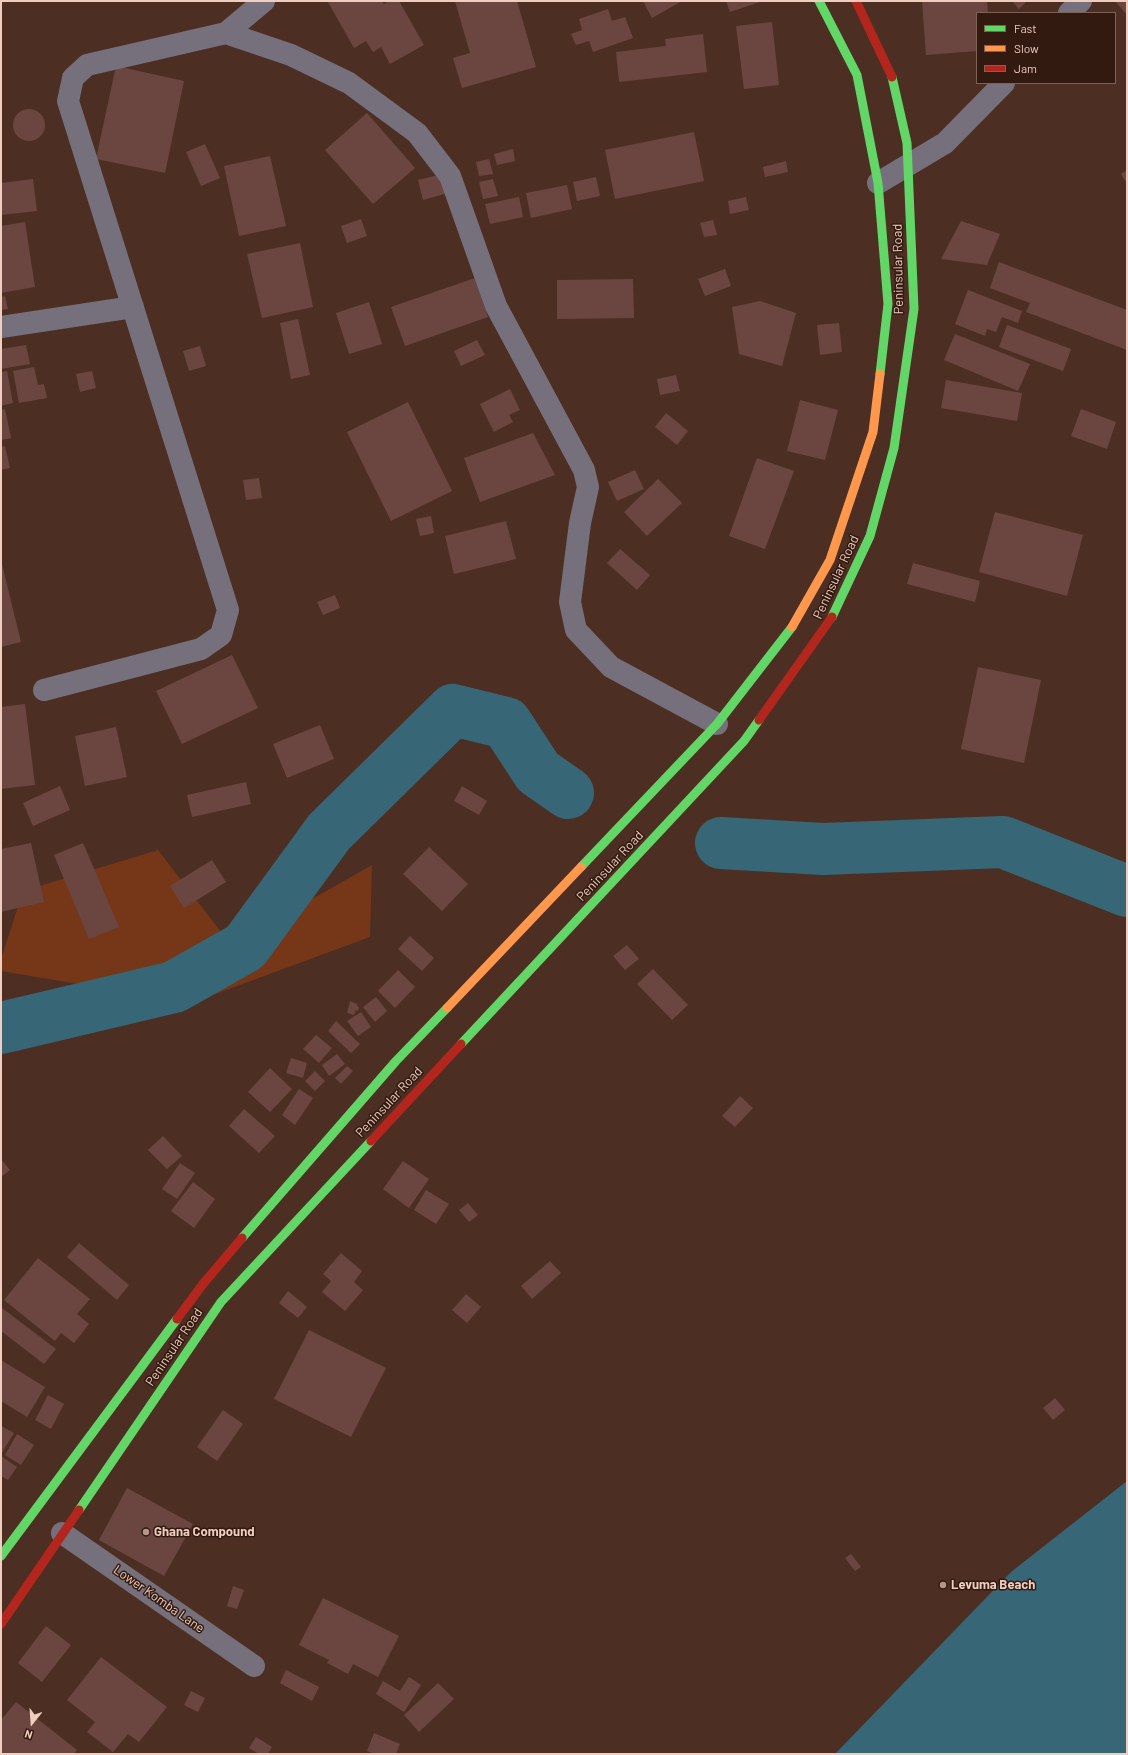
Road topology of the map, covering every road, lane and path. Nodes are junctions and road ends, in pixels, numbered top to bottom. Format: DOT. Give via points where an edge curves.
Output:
graph roads {
  1 [pos="264,1"];
  2 [pos="818,1"];
  3 [pos="856,1"];
  4 [pos="1081,1"];
  5 [pos="1070,12"];
  6 [pos="226,33"];
  7 [pos="1003,84"];
  8 [pos="908,166"];
  9 [pos="878,183"];
  10 [pos="133,307"];
  11 [pos="1,327"];
  12 [pos="44,690"];
  13 [pos="717,724"];
  14 [pos="62,1533"];
  15 [pos="2,1554"];
  16 [pos="1,1624"];
  17 [pos="254,1666"];
  1 -- 6 [label="street"];
  2 -- 9 [label="main road, Peninsular Road" via="857,75"];
  3 -- 8 [label="main road, Peninsular Road" via="894,79 907,143"];
  4 -- 5 [label="street"];
  6 -- 10 [label="street" via="87,65 73,78 68,101"];
  6 -- 13 [label="street" via="291,55 349,83 417,133 450,176 496,306 584,470 588,487 580,523 570,602 576,630 611,666"];
  7 -- 8 [label="street" via="945,143"];
  8 -- 9 [label="street"];
  8 -- 14 [label="main road, Peninsular Road" via="914,309 894,448 870,536 829,624 744,741 221,1302"];
  9 -- 13 [label="main road, Peninsular Road" via="888,304 873,432 830,560 789,632"];
  10 -- 11 [label="street"];
  10 -- 12 [label="street" via="228,610 221,635 201,649"];
  13 -- 15 [label="main road, Peninsular Road" via="396,1062 203,1284"];
  14 -- 16 [label="main road, Peninsular Road"];
  14 -- 17 [label="street, Lower Komba Lane"];
}
